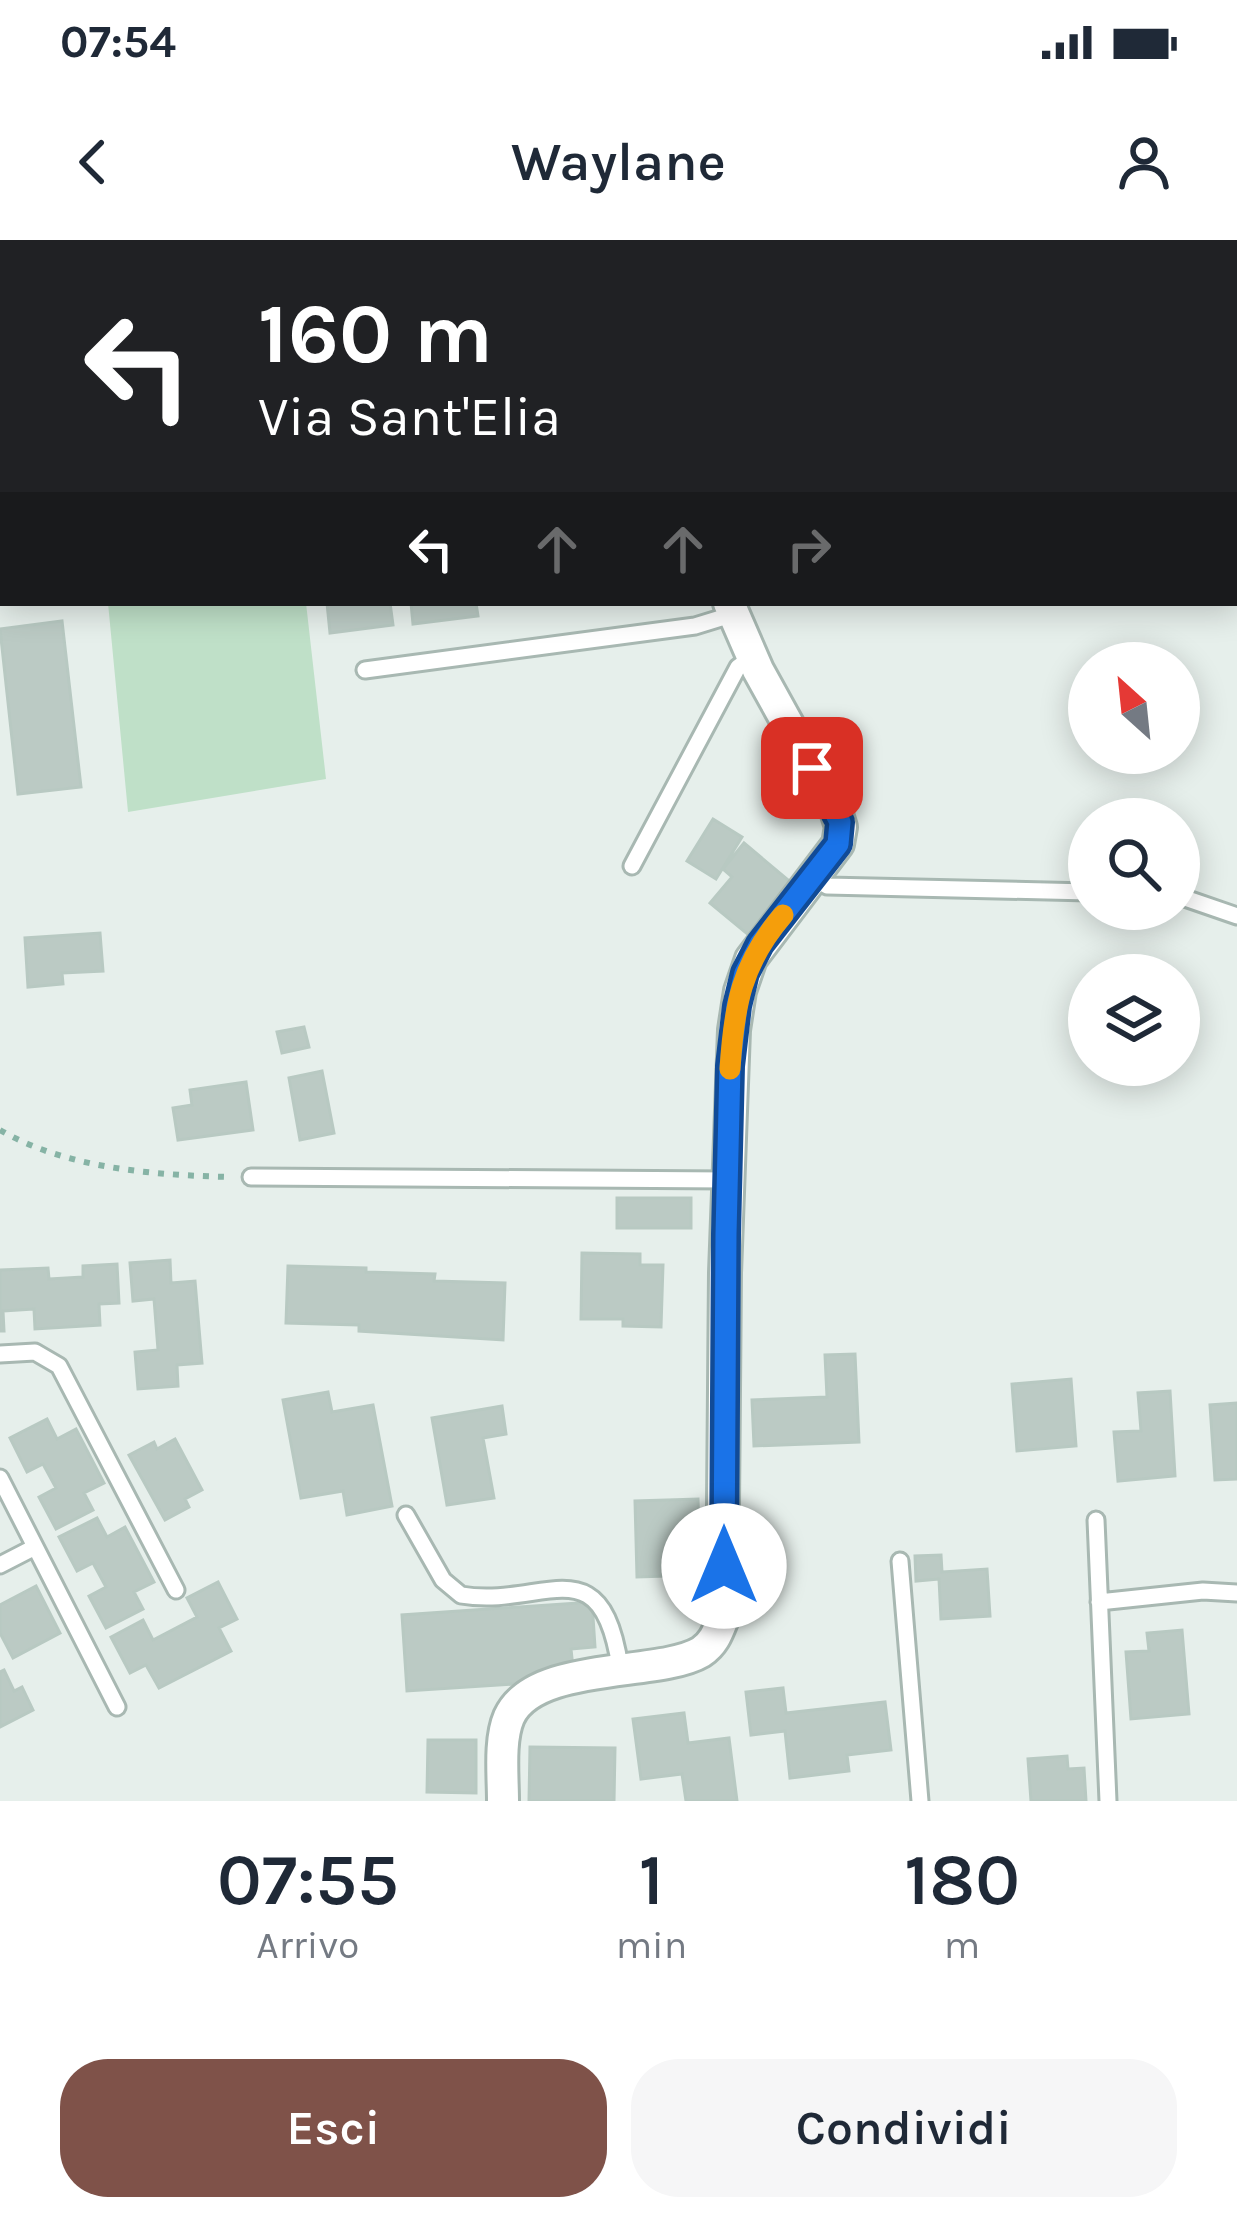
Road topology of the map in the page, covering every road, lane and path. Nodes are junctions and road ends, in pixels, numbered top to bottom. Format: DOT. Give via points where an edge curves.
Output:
graph roads {
  1 [pos="731,609"];
  2 [pos="752,657"];
  3 [pos="365,670"];
  4 [pos="632,866"];
  5 [pos="814,879"];
  6 [pos="1068,892"];
  7 [pos="1200,903"];
  8 [pos="1237,916"];
  9 [pos="0,1130"];
  10 [pos="251,1178"];
  11 [pos="728,1180"];
  12 [pos="0,1354"];
  13 [pos="0,1478"];
  14 [pos="406,1515"];
  15 [pos="1096,1520"];
  16 [pos="35,1547"];
  17 [pos="900,1561"];
  18 [pos="0,1565"];
  19 [pos="176,1590"];
  20 [pos="1237,1593"];
  21 [pos="1099,1602"];
  22 [pos="620,1667"];
  23 [pos="117,1707"];
  24 [pos="502,1801"];
  25 [pos="920,1801"];
  26 [pos="1108,1801"];
  1 -- 2 [label="street"];
  1 -- 3 [label="lane" via="703,625"];
  2 -- 4 [label="lane" via="738,667"];
  2 -- 5 [label="street" via="840,822 838,844"];
  5 -- 6 [label="lane" via="826,886"];
  5 -- 11 [label="street" via="745,973 732,1042"];
  7 -- 8 [label="lane"];
  9 -- 10 [label="path" via="117,1166"];
  10 -- 11 [label="lane"];
  11 -- 22 [label="street" via="722,1622 694,1655"];
  12 -- 19 [label="lane" via="35,1352 61,1369"];
  13 -- 16 [label="lane"];
  14 -- 22 [label="lane" via="443,1580 461,1595 568,1590 594,1598 614,1629"];
  15 -- 21 [label="lane"];
  16 -- 18 [label="lane"];
  16 -- 23 [label="lane"];
  17 -- 25 [label="lane"];
  20 -- 21 [label="lane"];
  21 -- 26 [label="lane"];
  22 -- 24 [label="street" via="554,1685 515,1706 505,1733"];
}
